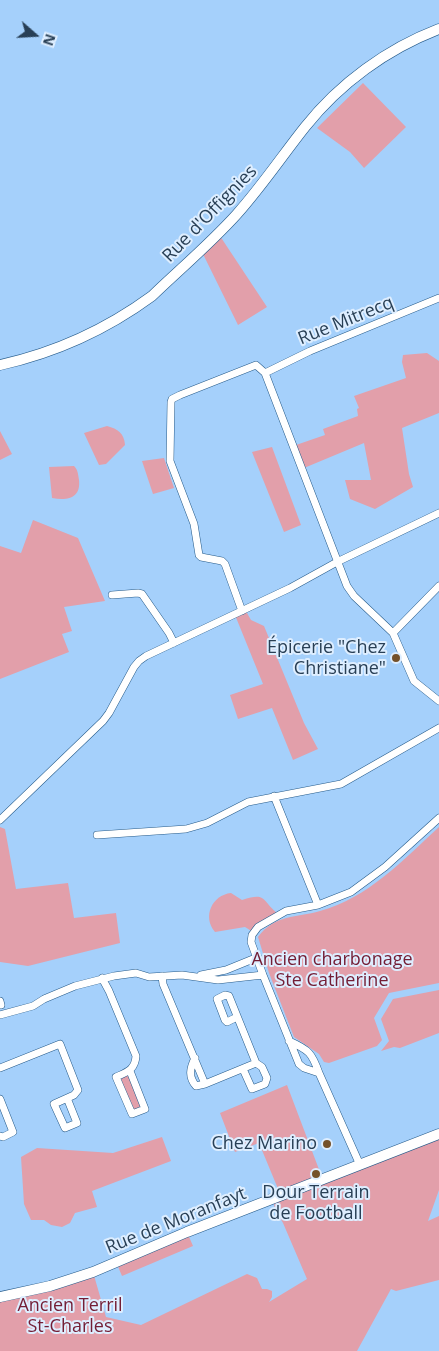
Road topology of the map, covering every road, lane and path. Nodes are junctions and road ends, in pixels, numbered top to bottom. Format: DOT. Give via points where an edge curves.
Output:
graph roads {
  1 [pos="439,29"];
  2 [pos="439,298"];
  3 [pos="0,365"];
  4 [pos="265,373"];
  5 [pos="439,513"];
  6 [pos="337,562"];
  7 [pos="439,586"];
  8 [pos="112,595"];
  9 [pos="242,611"];
  10 [pos="393,633"];
  11 [pos="174,643"];
  12 [pos="439,700"];
  13 [pos="439,728"];
  14 [pos="274,796"];
  15 [pos="439,818"];
  16 [pos="0,820"];
  17 [pos="97,835"];
  18 [pos="318,905"];
  19 [pos="258,957"];
  20 [pos="226,970"];
  21 [pos="263,975"];
  22 [pos="165,976"];
  23 [pos="196,977"];
  24 [pos="104,978"];
  25 [pos="228,979"];
  26 [pos="0,1015"];
  27 [pos="237,1018"];
  28 [pos="289,1041"];
  29 [pos="259,1064"];
  30 [pos="0,1068"];
  31 [pos="243,1069"];
  32 [pos="130,1071"];
  33 [pos="319,1073"];
  34 [pos="67,1098"];
  35 [pos="0,1099"];
  36 [pos="2,1110"];
  37 [pos="439,1134"];
  38 [pos="0,1136"];
  39 [pos="360,1165"];
  40 [pos="0,1297"];
  1 -- 3 [label="street, Rue d'Offignies" via="381,59 351,79 305,127 236,215 152,296 86,336"];
  2 -- 4 [label="street, Rue Mitrecq"];
  4 -- 6 [label="street"];
  4 -- 9 [label="street" via="256,365 180,395 171,402 170,461 194,524 199,555 225,564"];
  5 -- 6 [label="street"];
  6 -- 9 [label="street"];
  6 -- 10 [label="street" via="350,591"];
  7 -- 10 [label="street"];
  8 -- 11 [label="street" via="142,594"];
  9 -- 11 [label="street"];
  10 -- 12 [label="street" via="414,681"];
  11 -- 16 [label="street" via="139,661 110,713"];
  13 -- 14 [label="street" via="341,784"];
  14 -- 17 [label="street" via="248,802 207,823 186,829"];
  14 -- 18 [label="street"];
  15 -- 18 [label="street" via="368,881 351,892"];
  18 -- 19 [label="street" via="286,910 258,926 251,936"];
  19 -- 20 [label="street"];
  19 -- 21 [label="street"];
  20 -- 23 [label="street"];
  20 -- 25 [label="street" via="224,975"];
  21 -- 25 [label="street"];
  21 -- 28 [label="street"];
  22 -- 23 [label="street"];
  22 -- 24 [label="street" via="149,977 136,973"];
  22 -- 31 [label="street" via="167,990 205,1084"];
  23 -- 25 [label="street"];
  24 -- 26 [label="street" via="75,986 19,1011"];
  24 -- 32 [label="street" via="136,1056"];
  27 -- 29 [label="street"];
  28 -- 33 [label="street" via="309,1051"];
  28 -- 33 [label="street" via="299,1064"];
  29 -- 31 [label="street"];
  29 -- 31 [label="street" via="267,1081 252,1089"];
  30 -- 34 [label="street" via="60,1044 78,1090"];
  32 -- 32 [label="street" via="116,1077 132,1114 145,1110"];
  33 -- 39 [label="street"];
  35 -- 36 [label="street"];
  36 -- 38 [label="street" via="14,1132"];
  37 -- 39 [label="street, Rue de Moranfayt"];
  39 -- 40 [label="street, Rue de Moranfayt" via="93,1272"];
}
